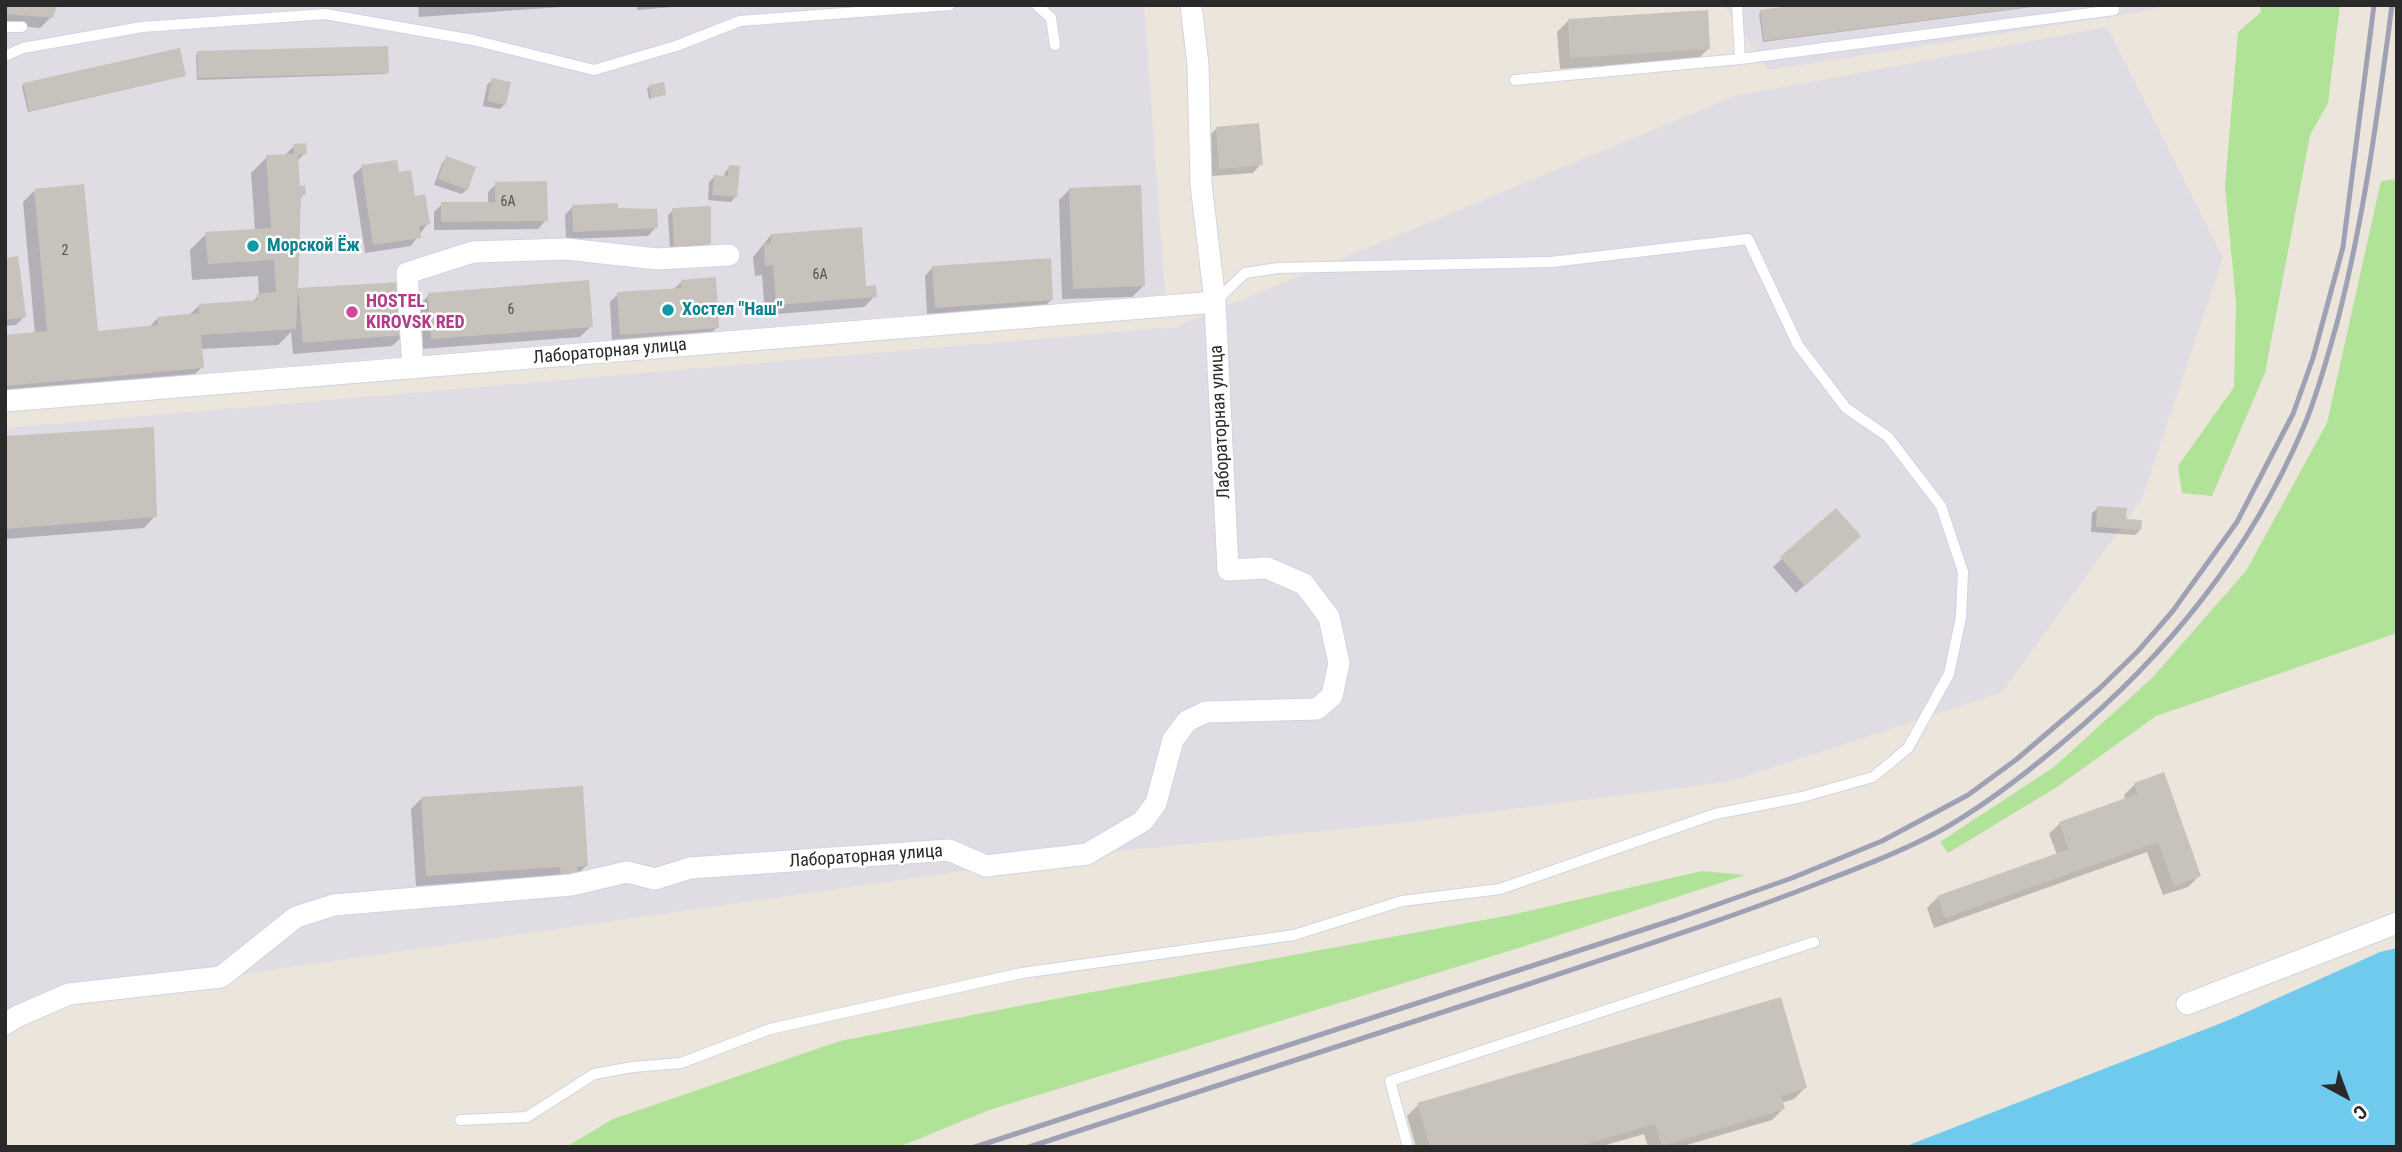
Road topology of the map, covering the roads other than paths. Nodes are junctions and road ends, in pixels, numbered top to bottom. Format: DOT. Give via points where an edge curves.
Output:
graph roads {
  1 [pos="950,5"];
  2 [pos="1037,5"];
  3 [pos="1191,5"];
  4 [pos="1737,5"];
  5 [pos="2113,5"];
  6 [pos="5,27"];
  7 [pos="22,27"];
  8 [pos="1055,45"];
  9 [pos="5,56"];
  10 [pos="1740,59"];
  11 [pos="1515,80"];
  12 [pos="729,255"];
  13 [pos="1215,302"];
  14 [pos="413,368"];
  15 [pos="5,401"];
  16 [pos="2397,923"];
  17 [pos="1814,942"];
  18 [pos="2187,1004"];
  19 [pos="5,1024"];
  20 [pos="460,1120"];
  21 [pos="1408,1147"];
  1 -- 9 [label="lane" via="740,21 594,70 473,40 326,14 142,27 23,48"];
  2 -- 8 [label="lane" via="1051,19"];
  3 -- 13 [label="street, Лабораторная улица" via="1198,65 1201,184"];
  4 -- 10 [label="lane"];
  5 -- 10 [label="lane" via="2114,10"];
  6 -- 7 [label="lane"];
  10 -- 11 [label="lane"];
  12 -- 14 [label="street" via="657,259 568,249 473,252 407,273"];
  13 -- 14 [label="street, Лабораторная улица"];
  13 -- 19 [label="street, Лабораторная улица" via="1228,570 1267,568 1304,584 1329,617 1339,663 1332,696 1317,709 1206,712 1187,721 1173,740 1156,803 1143,821 1115,838 1087,854 986,866 949,850 690,868 655,879 627,872 571,885 334,905 296,917 221,977 69,994"];
  13 -- 20 [label="lane" via="1245,273 1278,268 1551,262 1748,239 1798,345 1846,408 1888,437 1941,506 1962,572 1961,617 1949,674 1908,748 1873,778 1715,814 1500,889 1402,901 1294,934 1008,976 770,1029 681,1063 594,1074 527,1118"];
  14 -- 15 [label="street, Лабораторная улица"];
  16 -- 18 [label="street"];
  17 -- 21 [label="lane" via="1390,1081"];
}
